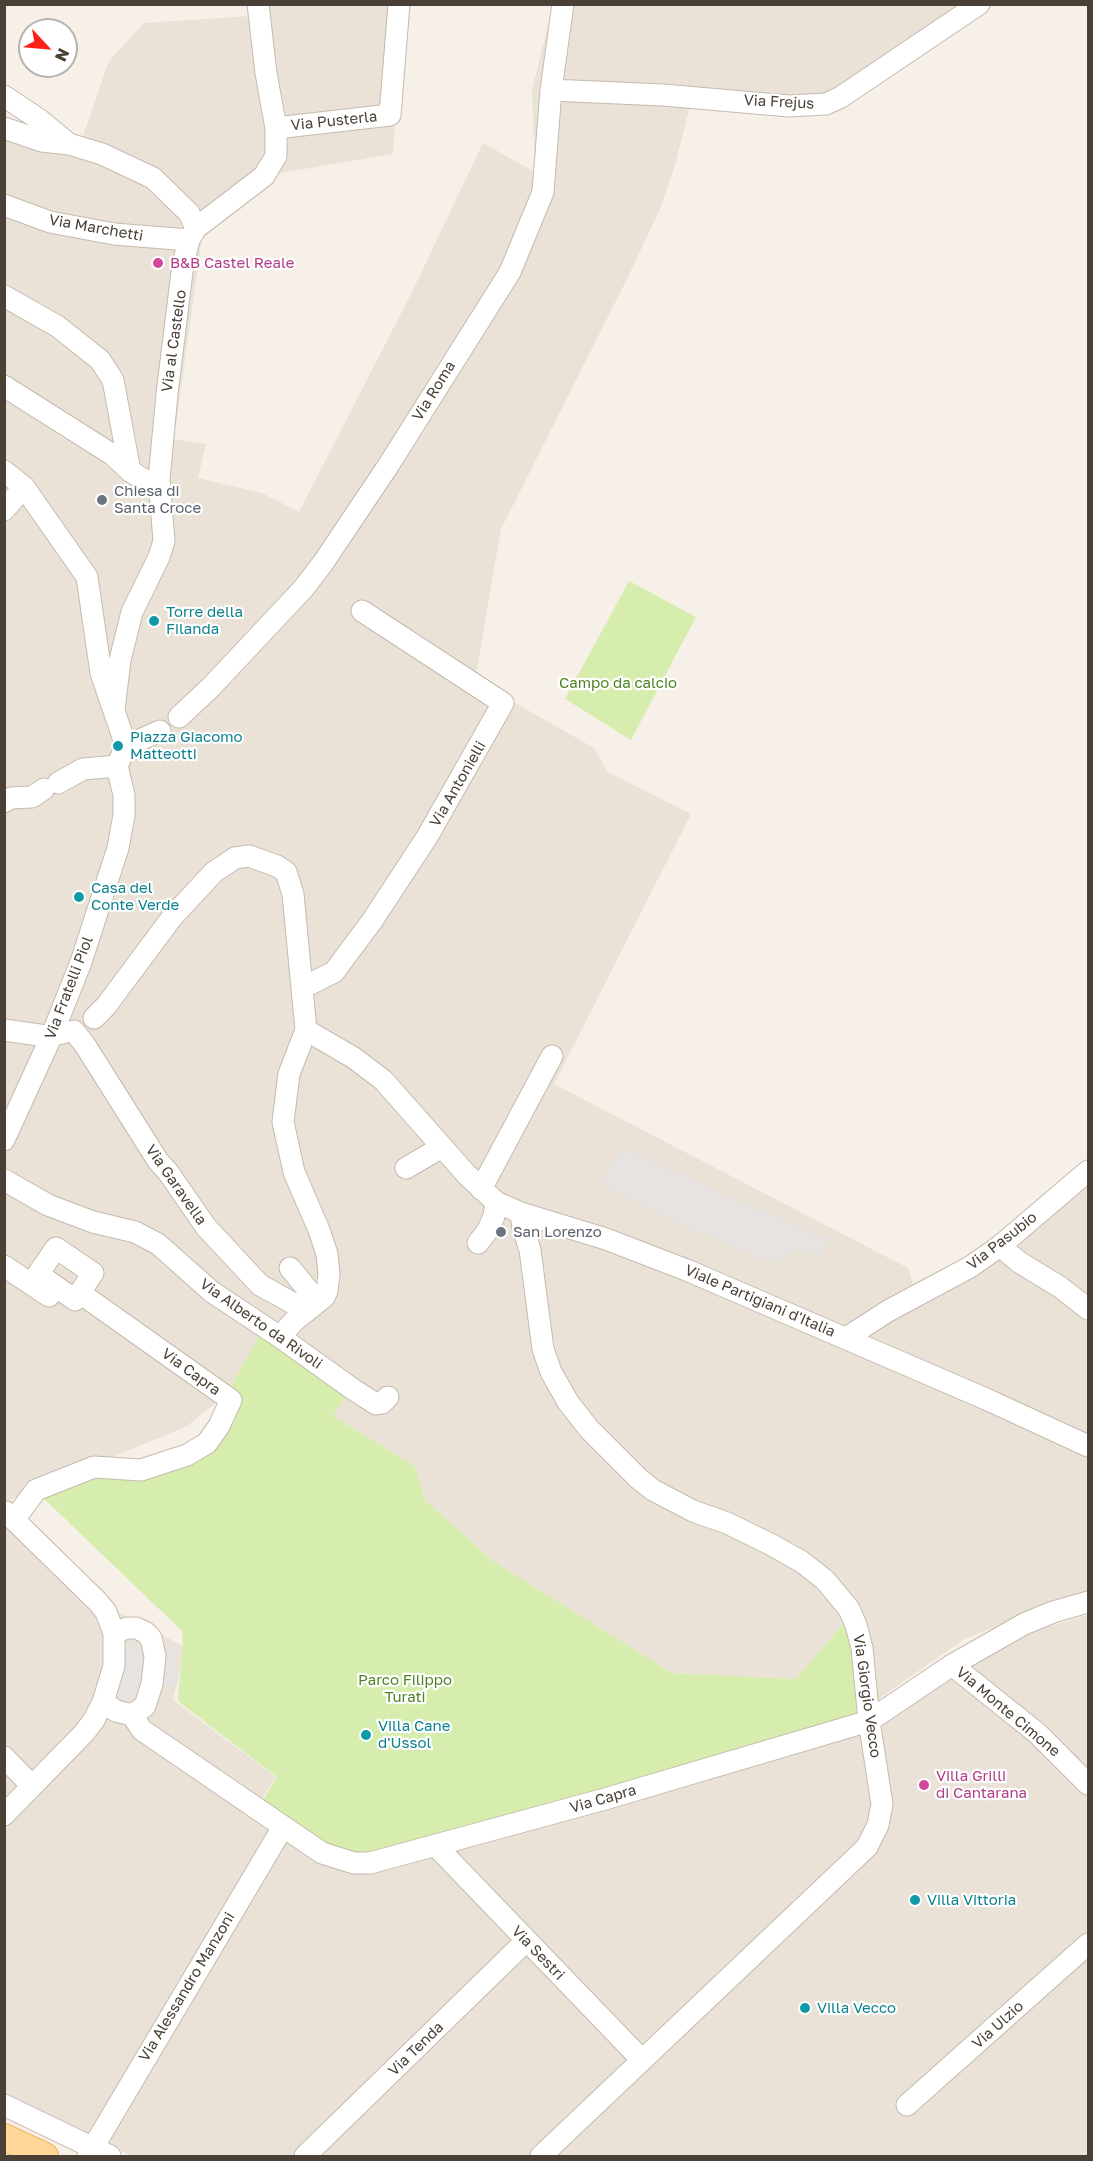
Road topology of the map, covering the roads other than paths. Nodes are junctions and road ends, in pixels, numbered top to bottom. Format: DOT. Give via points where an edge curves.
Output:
graph roads {
  1 [pos="258,4"];
  2 [pos="399,4"];
  3 [pos="562,4"];
  4 [pos="979,4"];
  5 [pos="551,90"];
  6 [pos="4,96"];
  7 [pos="4,128"];
  8 [pos="276,128"];
  9 [pos="69,144"];
  10 [pos="4,205"];
  11 [pos="193,234"];
  12 [pos="4,296"];
  13 [pos="4,386"];
  14 [pos="4,471"];
  15 [pos="130,471"];
  16 [pos="160,486"];
  17 [pos="24,487"];
  18 [pos="4,510"];
  19 [pos="362,611"];
  20 [pos="114,710"];
  21 [pos="178,717"];
  22 [pos="160,731"];
  23 [pos="126,746"];
  24 [pos="117,766"];
  25 [pos="4,802"];
  26 [pos="302,988"];
  27 [pos="83,1025"];
  28 [pos="4,1030"];
  29 [pos="306,1030"];
  30 [pos="52,1035"];
  31 [pos="552,1056"];
  32 [pos="4,1140"];
  33 [pos="442,1147"];
  34 [pos="406,1168"];
  35 [pos="1089,1171"];
  36 [pos="4,1180"];
  37 [pos="488,1196"];
  38 [pos="521,1213"];
  39 [pos="478,1243"];
  40 [pos="1000,1246"];
  41 [pos="4,1266"];
  42 [pos="290,1268"];
  43 [pos="80,1293"];
  44 [pos="51,1298"];
  45 [pos="312,1307"];
  46 [pos="1089,1310"];
  47 [pos="280,1337"];
  48 [pos="846,1338"];
  49 [pos="388,1397"];
  50 [pos="1089,1446"];
  51 [pos="9,1515"];
  52 [pos="1089,1602"];
  53 [pos="114,1633"];
  54 [pos="952,1665"];
  55 [pos="103,1702"];
  56 [pos="132,1715"];
  57 [pos="869,1721"];
  58 [pos="4,1757"];
  59 [pos="1089,1784"];
  60 [pos="32,1786"];
  61 [pos="4,1815"];
  62 [pos="283,1827"];
  63 [pos="436,1846"];
  64 [pos="526,1941"];
  65 [pos="1089,1944"];
  66 [pos="642,2060"];
  67 [pos="4,2105"];
  68 [pos="907,2105"];
  69 [pos="4,2137"];
  70 [pos="96,2154"];
  71 [pos="45,2157"];
  72 [pos="305,2157"];
  73 [pos="541,2157"];
  1 -- 8 [label="street"];
  2 -- 8 [label="street, Via Pusterla" via="390,115"];
  3 -- 5 [label="street, Via Roma"];
  4 -- 5 [label="street, Via Frejus" via="826,104 789,106"];
  5 -- 21 [label="street, Via Roma" via="543,192 504,283 323,563 210,688"];
  6 -- 9 [label="street"];
  7 -- 9 [label="street" via="42,141"];
  8 -- 11 [label="street" via="276,156 264,176"];
  9 -- 11 [label="street" via="102,154 153,178 189,213"];
  10 -- 11 [label="street, Via Marchetti" via="50,222 114,234"];
  11 -- 16 [label="street, Via al Castello" via="183,264"];
  12 -- 15 [label="street" via="57,326 100,360 113,380"];
  13 -- 15 [label="street" via="113,455"];
  14 -- 17 [label="street"];
  15 -- 16 [label="street"];
  16 -- 20 [label="street, Via al Castello" via="164,541 132,612 120,660"];
  17 -- 18 [label="street"];
  17 -- 20 [label="street" via="87,577 101,673"];
  19 -- 26 [label="street, Via Antonielli" via="503,703 427,837 372,921 334,972"];
  20 -- 23 [label="street"];
  22 -- 23 [label="street"];
  23 -- 24 [label="street"];
  24 -- 25 [label="street" via="83,769 32,797"];
  24 -- 30 [label="street, Via Fratelli Piol" via="124,815 118,848 81,962"];
  26 -- 27 [label="street" via="293,894 286,872 249,856 235,858 214,872 173,916 120,988"];
  26 -- 29 [label="street"];
  27 -- 30 [label="street"];
  27 -- 45 [label="street, Via Garavella" via="85,1045 158,1161 206,1227 260,1285"];
  28 -- 30 [label="street"];
  29 -- 33 [label="street, Viale Partigiani d'Italia" via="383,1080"];
  29 -- 45 [label="street" via="289,1074 283,1122 294,1172 327,1254 327,1291"];
  30 -- 32 [label="street, Via Fratelli Piol"];
  31 -- 37 [label="street"];
  33 -- 34 [label="street"];
  33 -- 37 [label="street, Viale Partigiani d'Italia"];
  35 -- 40 [label="street, Via Pasubio"];
  36 -- 47 [label="street, Via Alberto da Rivoli" via="48,1205 135,1232 158,1244 212,1292"];
  37 -- 38 [label="street, Viale Partigiani d'Italia"];
  37 -- 39 [label="street" via="494,1216"];
  38 -- 48 [label="street, Viale Partigiani d'Italia" via="633,1249"];
  38 -- 57 [label="street, Via Giorgio Vecco" via="543,1349 568,1402 611,1452 653,1490 772,1545 825,1580 849,1609 856,1625"];
  40 -- 46 [label="street"];
  40 -- 48 [label="street, Via Pasubio"];
  41 -- 44 [label="street"];
  42 -- 45 [label="street"];
  43 -- 51 [label="street, Via Capra" via="231,1400 207,1443 187,1455 141,1470 94,1467 36,1490"];
  45 -- 47 [label="street"];
  47 -- 49 [label="street, Via Alberto da Rivoli" via="376,1404"];
  48 -- 50 [label="street, Viale Partigiani d'Italia"];
  51 -- 53 [label="street, Via Capra" via="98,1602"];
  52 -- 54 [label="street, Via Capra" via="1024,1624"];
  53 -- 55 [label="street" via="114,1666"];
  53 -- 56 [label="street" via="136,1628 151,1638 155,1647 149,1697 145,1706"];
  54 -- 57 [label="street, Via Capra"];
  54 -- 59 [label="street, Via Monte Cimone" via="1037,1733"];
  55 -- 56 [label="street"];
  55 -- 60 [label="street" via="84,1733"];
  56 -- 62 [label="street, Via Capra" via="142,1730"];
  57 -- 63 [label="street, Via Capra"];
  57 -- 66 [label="street, Via Giorgio Vecco" via="882,1804 870,1841"];
  58 -- 60 [label="street"];
  60 -- 61 [label="street"];
  62 -- 63 [label="street, Via Capra" via="322,1853 354,1863 387,1860"];
  62 -- 70 [label="street, Via Alessandro Manzoni"];
  63 -- 64 [label="street, Via Sestri"];
  64 -- 66 [label="street, Via Sestri"];
  64 -- 72 [label="street, Via Tenda"];
  65 -- 68 [label="street, Via Ulzio"];
  66 -- 73 [label="street, Via Giorgio Vecco"];
  67 -- 70 [label="street"];
  69 -- 71 [label="main road"];
}
